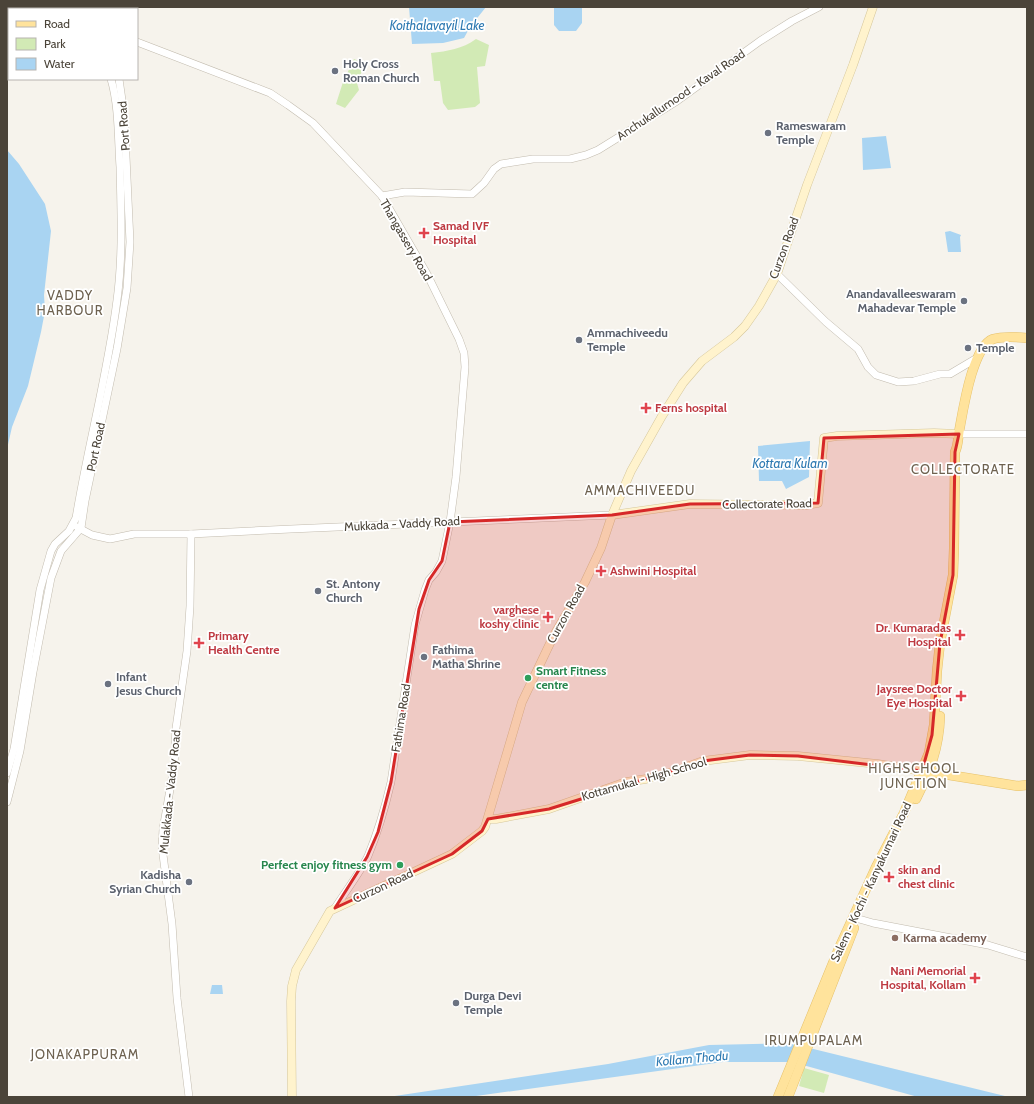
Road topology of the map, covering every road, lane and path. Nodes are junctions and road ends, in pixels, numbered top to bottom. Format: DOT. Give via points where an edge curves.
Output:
graph roads {
  1 [pos="819,7"];
  2 [pos="873,7"];
  3 [pos="138,42"];
  4 [pos="112,80"];
  5 [pos="119,80"];
  6 [pos="382,196"];
  7 [pos="777,274"];
  8 [pos="1027,338"];
  9 [pos="977,358"];
  10 [pos="958,434"];
  11 [pos="1027,434"];
  12 [pos="612,515"];
  13 [pos="450,522"];
  14 [pos="72,526"];
  15 [pos="81,528"];
  16 [pos="191,534"];
  17 [pos="926,771"];
  18 [pos="7,773"];
  19 [pos="1027,785"];
  20 [pos="7,802"];
  21 [pos="488,819"];
  22 [pos="335,908"];
  23 [pos="856,917"];
  24 [pos="1027,957"];
  25 [pos="818,1008"];
  26 [pos="189,1097"];
  27 [pos="292,1097"];
  28 [pos="778,1097"];
  29 [pos="788,1097"];
  1 -- 6 [label="street, Anchukallumood - Kaval Road" via="760,41 699,86 598,150 570,159 533,159 502,164 494,169 472,194 406,192"];
  2 -- 7 [label="main road, Curzon Road" via="806,185"];
  3 -- 6 [label="street, Thangassery Road" via="270,93 288,104 313,123"];
  4 -- 14 [label="street, Port Road" via="118,129 121,257 111,342 76,518"];
  5 -- 15 [label="street, Port Road" via="124,114 130,242 128,288"];
  6 -- 13 [label="street, Thangassery Road" via="427,274 464,353 456,477"];
  7 -- 9 [label="street" via="858,349 868,367 876,375 898,382 914,381 950,374"];
  7 -- 12 [label="main road, Curzon Road" via="745,326 702,361 683,383 632,471"];
  8 -- 9 [label="main road, Salem - Kochi - Kanyakumari Road" via="992,340 985,345"];
  9 -- 10 [label="main road, Salem - Kochi - Kanyakumari Road"];
  10 -- 11 [label="street"];
  10 -- 12 [label="main road, Collectorate Road" via="824,438 818,503 690,504"];
  10 -- 17 [label="main road, Salem - Kochi - Kanyakumari Road" via="957,448 960,451 957,582 942,671 940,734"];
  12 -- 13 [label="street, Mukkada - Vaddy Road"];
  12 -- 21 [label="main road, Curzon Road" via="594,562 550,642 522,702"];
  13 -- 16 [label="street, Mukkada - Vaddy Road"];
  13 -- 22 [label="street, Fathima Road" via="442,561 429,580 418,615 391,782 382,819 367,857"];
  14 -- 15 [label="street, Mukkada - Vaddy Road"];
  14 -- 18 [label="street, Port Road" via="51,551 40,590 14,749"];
  15 -- 16 [label="street, Mukkada - Vaddy Road" via="92,535 110,539 134,534"];
  15 -- 20 [label="street" via="61,551 51,578 20,751"];
  16 -- 26 [label="street, Mulakkada - Vaddy Road" via="187,651 162,848"];
  17 -- 19 [label="main road" via="1018,786"];
  17 -- 21 [label="main road, Kottamukal - High School" via="798,756 750,755 703,760 675,771 626,782 548,809"];
  17 -- 23 [label="main road, Salem - Kochi - Kanyakumari Road"];
  21 -- 22 [label="main road, Curzon Road" via="482,831 452,854"];
  22 -- 27 [label="main road" via="330,911 296,970 292,986"];
  23 -- 24 [label="street" via="872,923 988,945"];
  23 -- 25 [label="main road, Salem - Kochi - Kanyakumari Road"];
  25 -- 28 [label="main road"];
  25 -- 29 [label="main road"];
}
